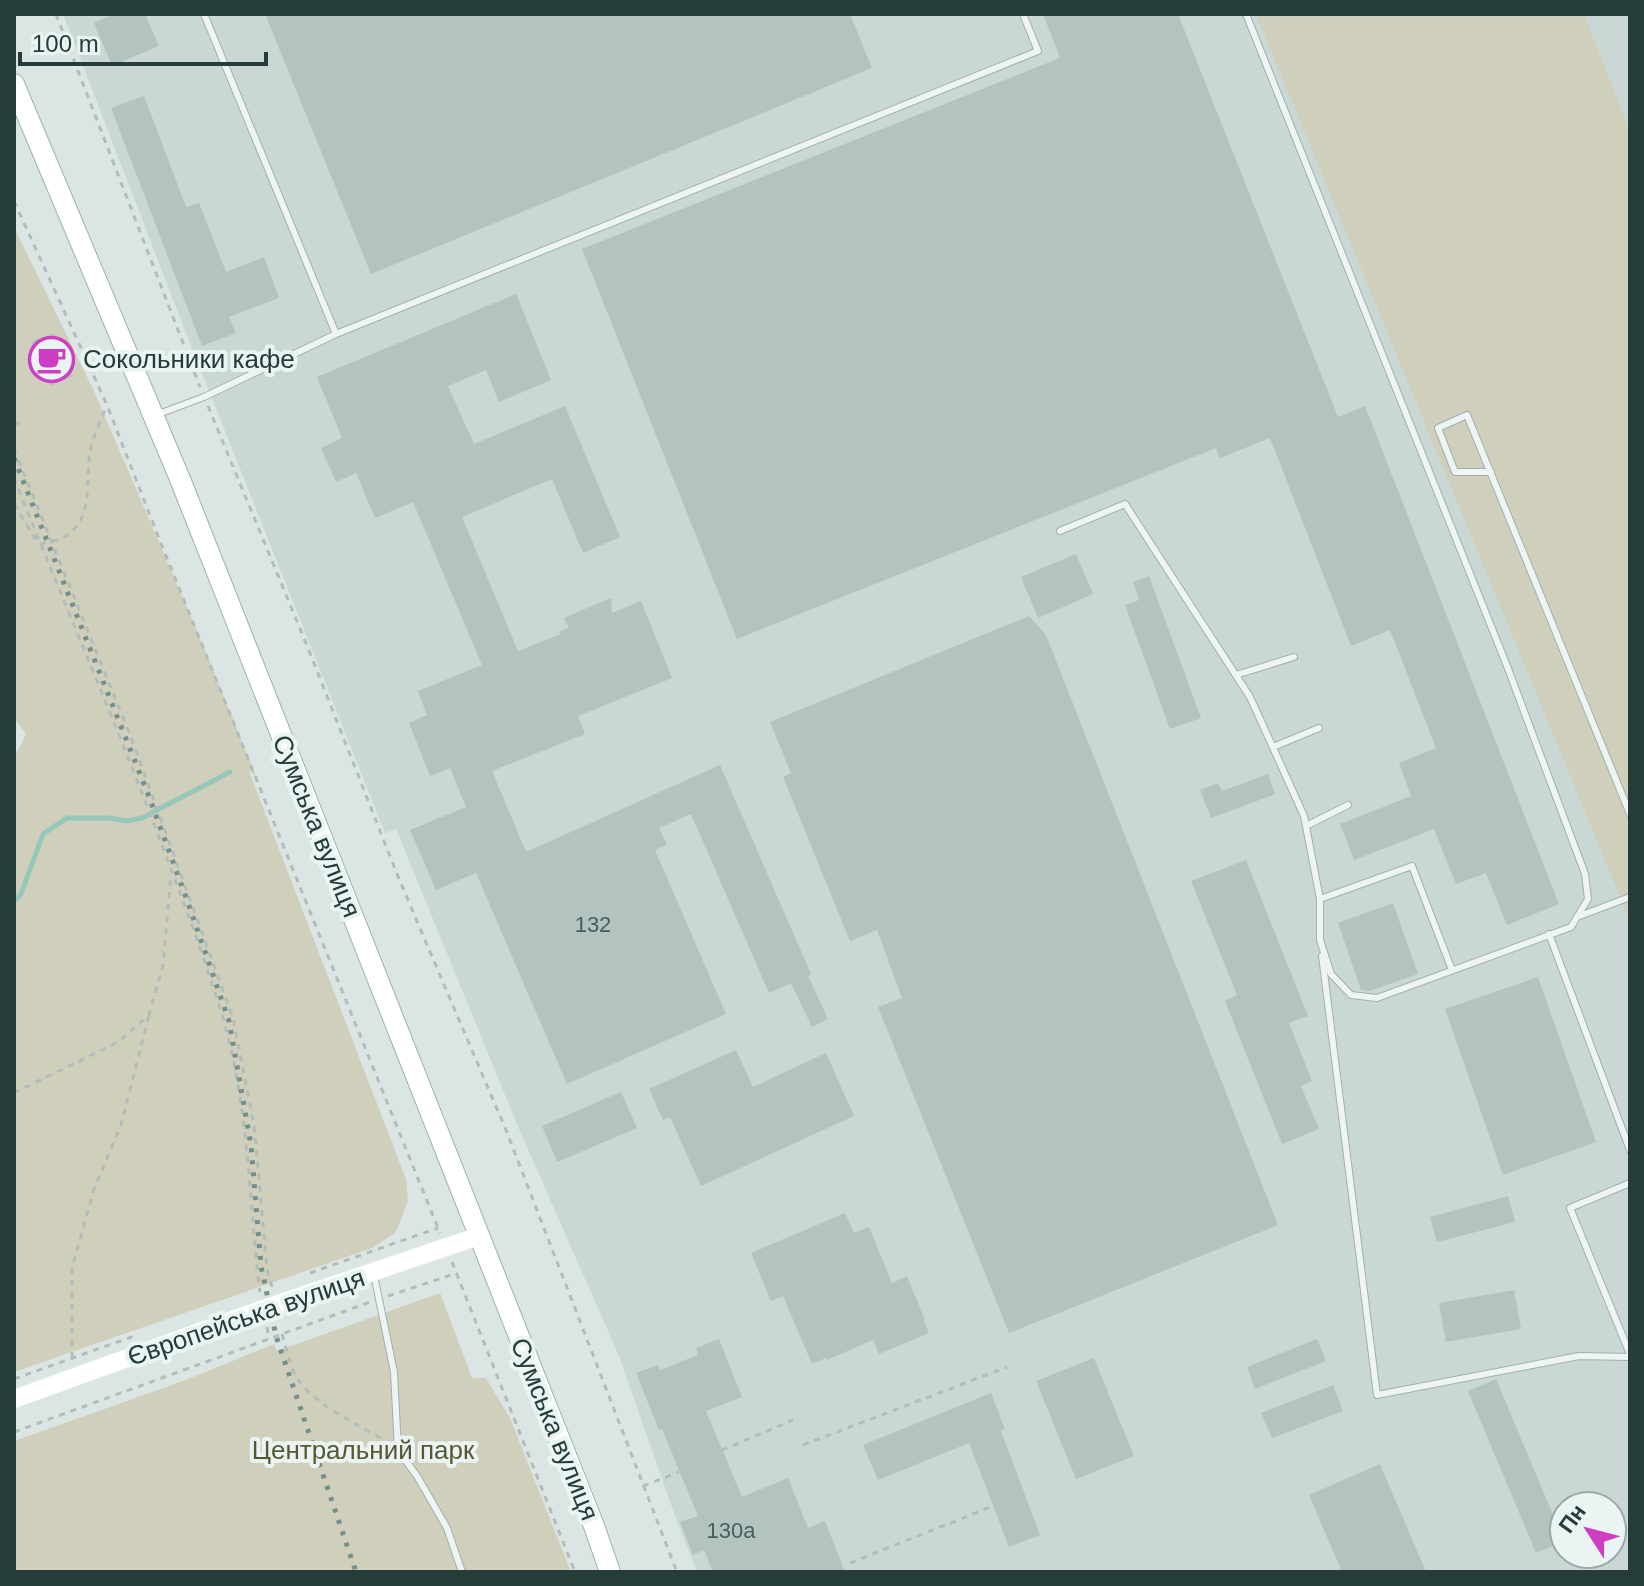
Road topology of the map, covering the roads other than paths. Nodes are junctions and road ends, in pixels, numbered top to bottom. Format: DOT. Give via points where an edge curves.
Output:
graph roads {
  1 [pos="204,14"];
  2 [pos="1023,14"];
  3 [pos="1246,14"];
  4 [pos="14,84"];
  5 [pos="336,334"];
  6 [pos="154,415"];
  7 [pos="1491,472"];
  8 [pos="1060,531"];
  9 [pos="1294,657"];
  10 [pos="1236,675"];
  11 [pos="1319,728"];
  12 [pos="1273,747"];
  13 [pos="1348,805"];
  14 [pos="1630,814"];
  15 [pos="1306,826"];
  16 [pos="1630,897"];
  17 [pos="1320,899"];
  18 [pos="1577,918"];
  19 [pos="1549,934"];
  20 [pos="1320,940"];
  21 [pos="1452,970"];
  22 [pos="1630,1150"];
  23 [pos="1630,1183"];
  24 [pos="479,1236"];
  25 [pos="374,1272"];
  26 [pos="1630,1356"];
  27 [pos="14,1399"];
  28 [pos="462,1572"];
  29 [pos="610,1572"];
  1 -- 5 [label="lane"];
  2 -- 5 [label="lane" via="1038,51"];
  3 -- 18 [label="lane" via="1585,874 1588,899"];
  4 -- 6 [label="main road, Сумська вулиця"];
  5 -- 6 [label="lane"];
  6 -- 24 [label="main road, Сумська вулиця"];
  7 -- 7 [label="lane" via="1467,415 1438,428 1455,472"];
  7 -- 14 [label="lane"];
  8 -- 10 [label="lane" via="1125,504"];
  9 -- 10 [label="lane"];
  10 -- 12 [label="lane"];
  11 -- 12 [label="lane"];
  12 -- 15 [label="lane"];
  13 -- 15 [label="lane"];
  15 -- 17 [label="lane"];
  16 -- 18 [label="lane"];
  17 -- 20 [label="lane"];
  17 -- 21 [label="lane" via="1412,866"];
  18 -- 19 [label="lane" via="1571,927"];
  19 -- 21 [label="lane"];
  19 -- 22 [label="lane"];
  20 -- 21 [label="lane" via="1331,974 1351,995 1377,998"];
  20 -- 26 [label="lane" via="1377,1395 1579,1356"];
  23 -- 26 [label="lane" via="1570,1208"];
  24 -- 25 [label="main road, Європейська вулиця"];
  24 -- 29 [label="main road, Сумська вулиця"];
  25 -- 27 [label="main road, Європейська вулиця"];
  25 -- 28 [label="lane" via="394,1372 398,1450 447,1528"];
}
